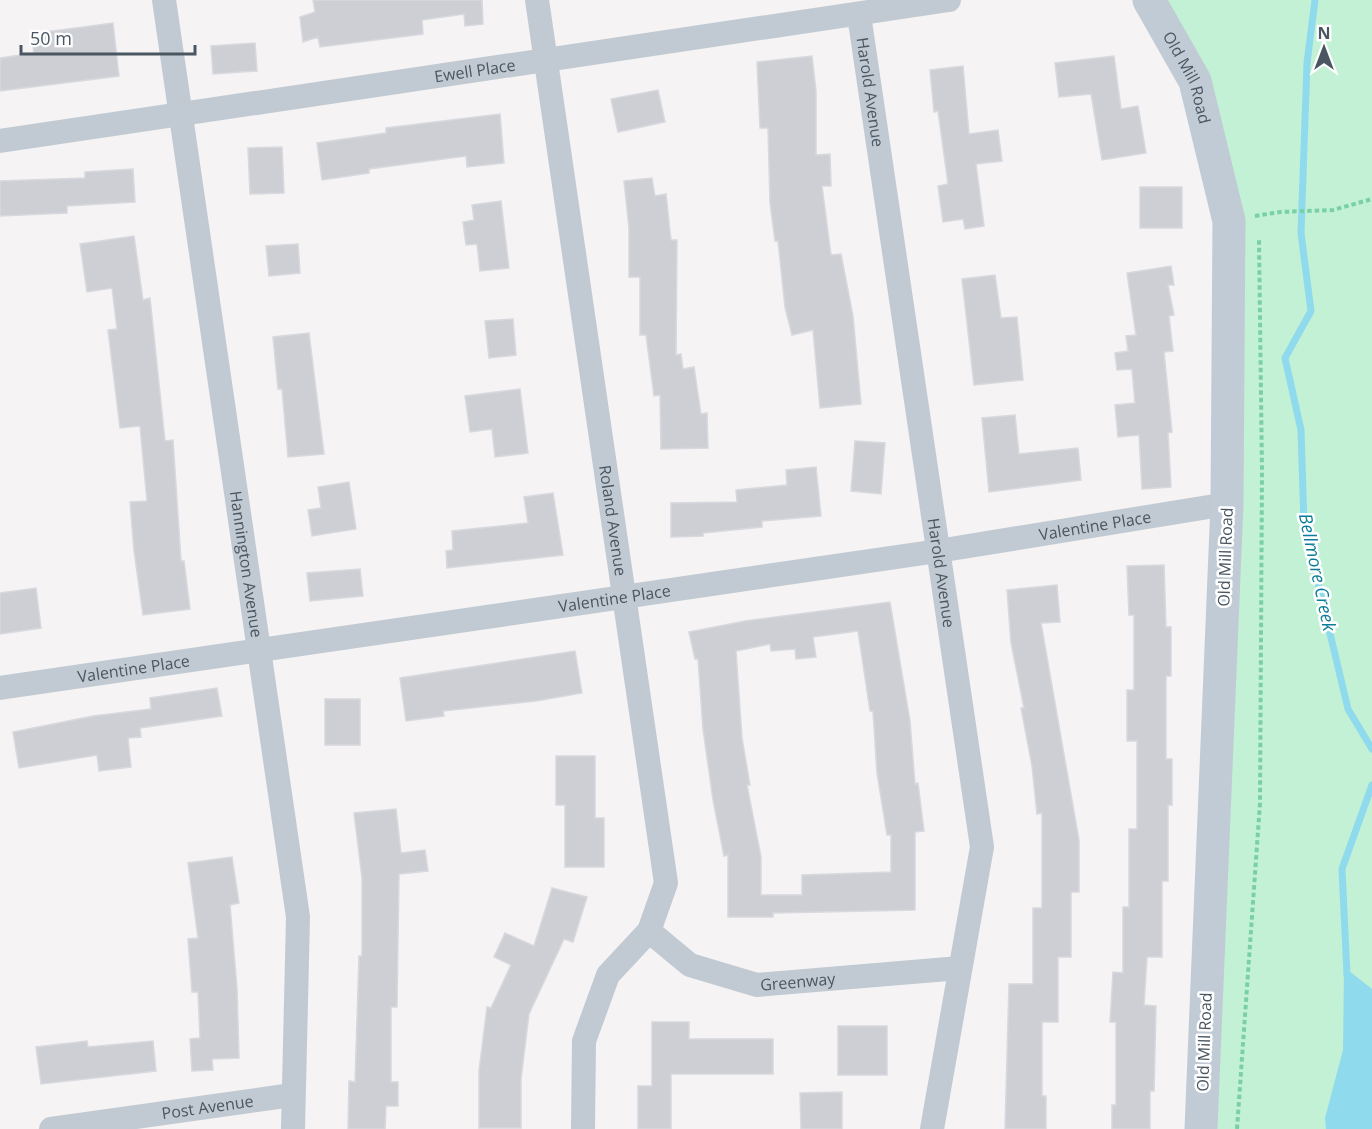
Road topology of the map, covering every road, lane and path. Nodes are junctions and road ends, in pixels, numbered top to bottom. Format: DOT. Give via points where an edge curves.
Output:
graph roads {
  1 [pos="164,0"];
  2 [pos="537,0"];
  3 [pos="950,0"];
  4 [pos="1149,0"];
  5 [pos="859,15"];
  6 [pos="546,61"];
  7 [pos="180,115"];
  8 [pos="0,141"];
  9 [pos="1372,200"];
  10 [pos="1286,211"];
  11 [pos="1258,215"];
  12 [pos="1258,227"];
  13 [pos="1259,238"];
  14 [pos="1227,504"];
  15 [pos="939,551"];
  16 [pos="624,596"];
  17 [pos="258,650"];
  18 [pos="0,688"];
  19 [pos="649,931"];
  20 [pos="960,968"];
  21 [pos="292,1095"];
  22 [pos="51,1129"];
  23 [pos="293,1129"];
  24 [pos="583,1129"];
  25 [pos="932,1129"];
  26 [pos="1201,1129"];
  27 [pos="1237,1129"];
  1 -- 7 [label="street, Hannington Avenue"];
  2 -- 6 [label="street, Roland Avenue"];
  3 -- 5 [label="street, Ewell Place"];
  4 -- 14 [label="street, Old Mill Road" via="1195,81 1229,221"];
  5 -- 6 [label="street, Ewell Place"];
  5 -- 15 [label="street, Harold Avenue"];
  6 -- 7 [label="street, Ewell Place"];
  6 -- 16 [label="street, Roland Avenue"];
  7 -- 8 [label="street, Ewell Place"];
  7 -- 17 [label="street, Hannington Avenue"];
  9 -- 10 [label="path" via="1333,210"];
  11 -- 12 [label="path"];
  13 -- 27 [label="path" via="1263,471 1260,804"];
  14 -- 15 [label="street, Valentine Place"];
  14 -- 26 [label="street, Old Mill Road"];
  15 -- 16 [label="street, Valentine Place"];
  15 -- 20 [label="street, Harold Avenue" via="982,847"];
  16 -- 17 [label="street, Valentine Place"];
  16 -- 19 [label="street, Roland Avenue" via="666,883"];
  17 -- 18 [label="street, Valentine Place"];
  17 -- 21 [label="street, Hannington Avenue" via="298,917"];
  19 -- 20 [label="street, Greenway" via="690,965 757,985"];
  19 -- 24 [label="street, Roland Avenue" via="608,975 584,1041"];
  20 -- 25 [label="street, Harold Avenue"];
  21 -- 22 [label="street, Post Avenue"];
  21 -- 23 [label="street, Hannington Avenue"];
}
